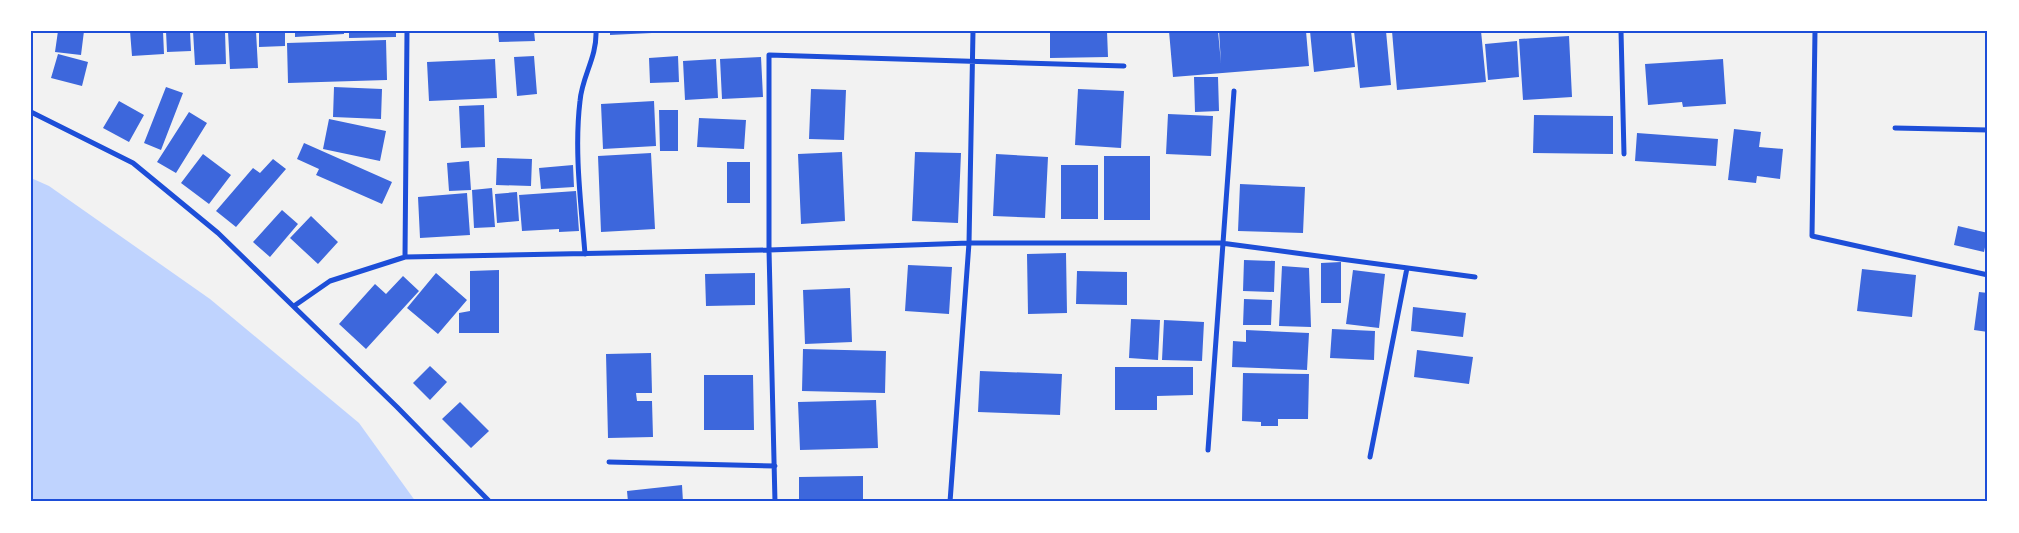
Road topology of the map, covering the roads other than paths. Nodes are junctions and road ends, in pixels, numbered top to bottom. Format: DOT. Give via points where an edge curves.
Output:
graph roads {
  1 [pos="407,31"];
  2 [pos="596,31"];
  3 [pos="973,31"];
  4 [pos="1621,31"];
  5 [pos="1815,31"];
  6 [pos="973,62"];
  7 [pos="1124,66"];
  8 [pos="1234,90"];
  9 [pos="31,112"];
  10 [pos="1895,128"];
  11 [pos="1988,130"];
  12 [pos="1624,154"];
  13 [pos="1221,242"];
  14 [pos="970,243"];
  15 [pos="769,250"];
  16 [pos="585,254"];
  17 [pos="405,257"];
  18 [pos="1407,268"];
  19 [pos="1988,275"];
  20 [pos="1475,277"];
  21 [pos="294,306"];
  22 [pos="1208,450"];
  23 [pos="1370,456"];
  24 [pos="609,462"];
  25 [pos="775,466"];
  26 [pos="490,502"];
  27 [pos="775,502"];
  28 [pos="950,502"];
  1 -- 17 [label="street"];
  2 -- 16 [label="street" via="597,48 580,99 578,160"];
  3 -- 6 [label="street"];
  4 -- 12 [label="street"];
  5 -- 19 [label="street" via="1812,236"];
  6 -- 7 [label="street"];
  6 -- 14 [label="street"];
  6 -- 15 [label="street" via="769,55"];
  8 -- 13 [label="street"];
  9 -- 21 [label="street" via="134,163 218,233"];
  10 -- 11 [label="street"];
  13 -- 14 [label="street"];
  13 -- 18 [label="street"];
  13 -- 22 [label="street"];
  14 -- 15 [label="street"];
  14 -- 28 [label="street"];
  15 -- 16 [label="street"];
  15 -- 25 [label="street"];
  16 -- 17 [label="street"];
  17 -- 21 [label="street" via="330,281"];
  18 -- 20 [label="street"];
  18 -- 23 [label="street"];
  21 -- 26 [label="street"];
  24 -- 25 [label="street"];
  25 -- 27 [label="street"];
}
